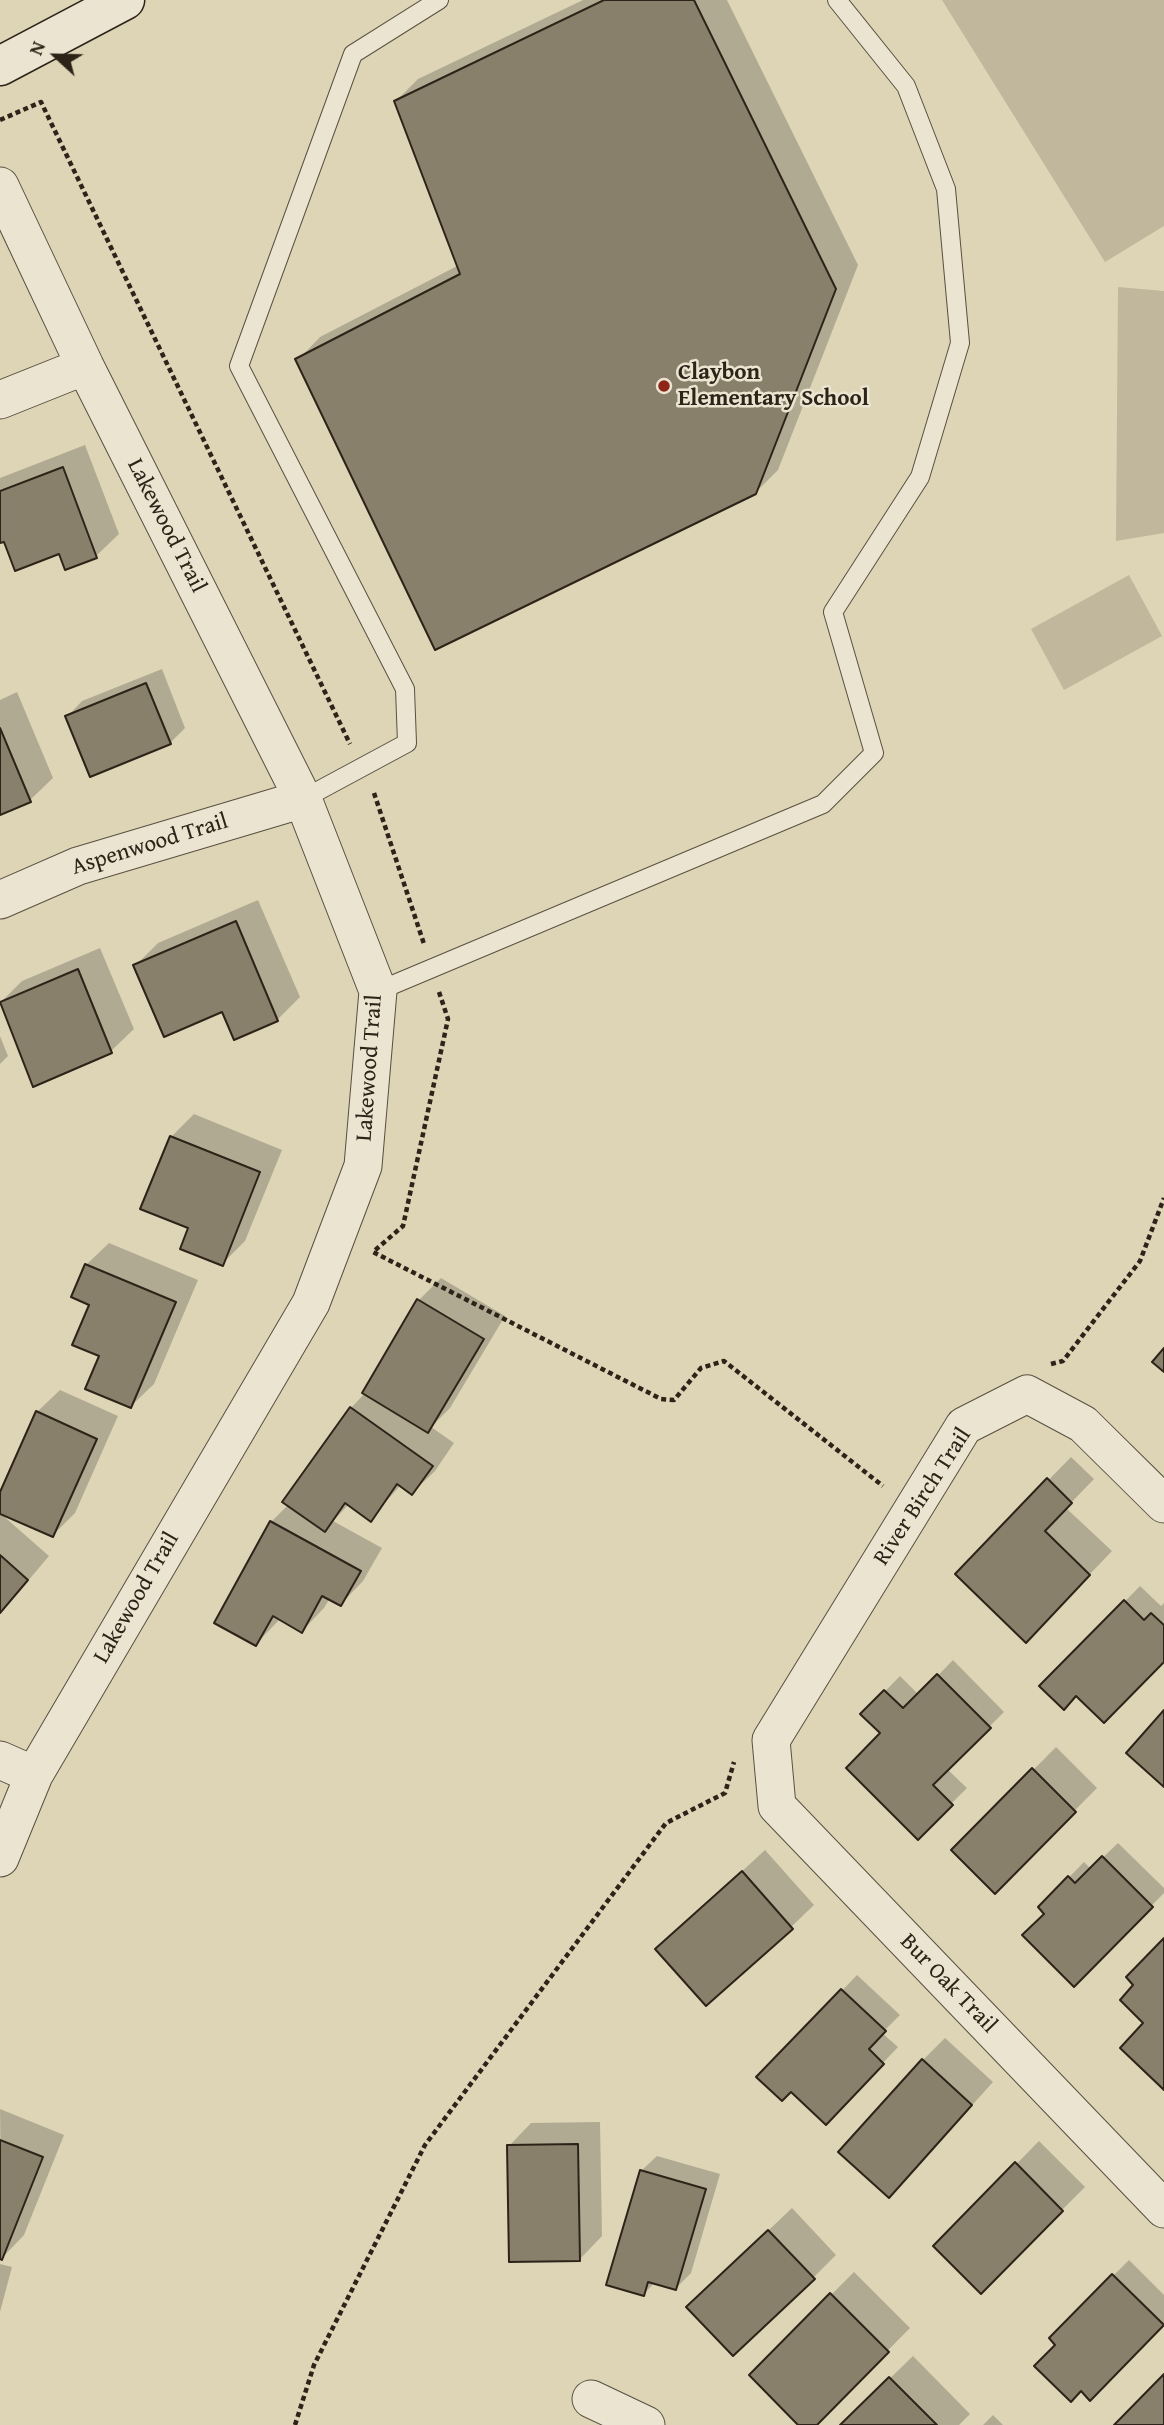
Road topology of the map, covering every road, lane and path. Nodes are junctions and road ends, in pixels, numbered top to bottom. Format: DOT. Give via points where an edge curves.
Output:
graph roads {
  1 [pos="125,0"];
  2 [pos="439,0"];
  3 [pos="837,0"];
  4 [pos="0,66"];
  5 [pos="0,186"];
  6 [pos="85,366"];
  7 [pos="0,400"];
  8 [pos="303,799"];
  9 [pos="0,900"];
  10 [pos="378,991"];
  11 [pos="1164,1198"];
  12 [pos="1050,1365"];
  13 [pos="735,1369"];
  14 [pos="890,1476"];
  15 [pos="883,1486"];
  16 [pos="876,1497"];
  17 [pos="1164,1504"];
  18 [pos="771,1740"];
  19 [pos="736,1755"];
  20 [pos="0,1760"];
  21 [pos="34,1775"];
  22 [pos="0,1858"];
  23 [pos="1164,2209"];
  24 [pos="591,2399"];
  25 [pos="295,2425"];
  26 [pos="646,2425"];
  1 -- 4 [label="main road"];
  2 -- 8 [label="lane" via="353,54 239,366 405,689 407,743"];
  3 -- 10 [label="lane" via="906,86 946,189 960,343 920,477 833,612 874,753 823,804"];
  5 -- 6 [label="street, Lakewood Trail"];
  6 -- 7 [label="street"];
  6 -- 8 [label="street, Lakewood Trail"];
  8 -- 9 [label="street, Aspenwood Trail" via="78,866"];
  8 -- 10 [label="street, Lakewood Trail"];
  10 -- 21 [label="street, Lakewood Trail" via="363,1166 311,1303"];
  11 -- 12 [label="path" via="1140,1261 1063,1361"];
  13 -- 15 [label="path"];
  14 -- 15 [label="path"];
  15 -- 16 [label="path"];
  17 -- 18 [label="street, River Birch Trail" via="1083,1424 1027,1394 964,1426"];
  18 -- 23 [label="street, Bur Oak Trail" via="777,1806"];
  19 -- 25 [label="path" via="725,1793 666,1823 425,2146 314,2365"];
  20 -- 21 [label="street"];
  21 -- 22 [label="street, Lakewood Trail"];
  24 -- 26 [label="street"];
}
